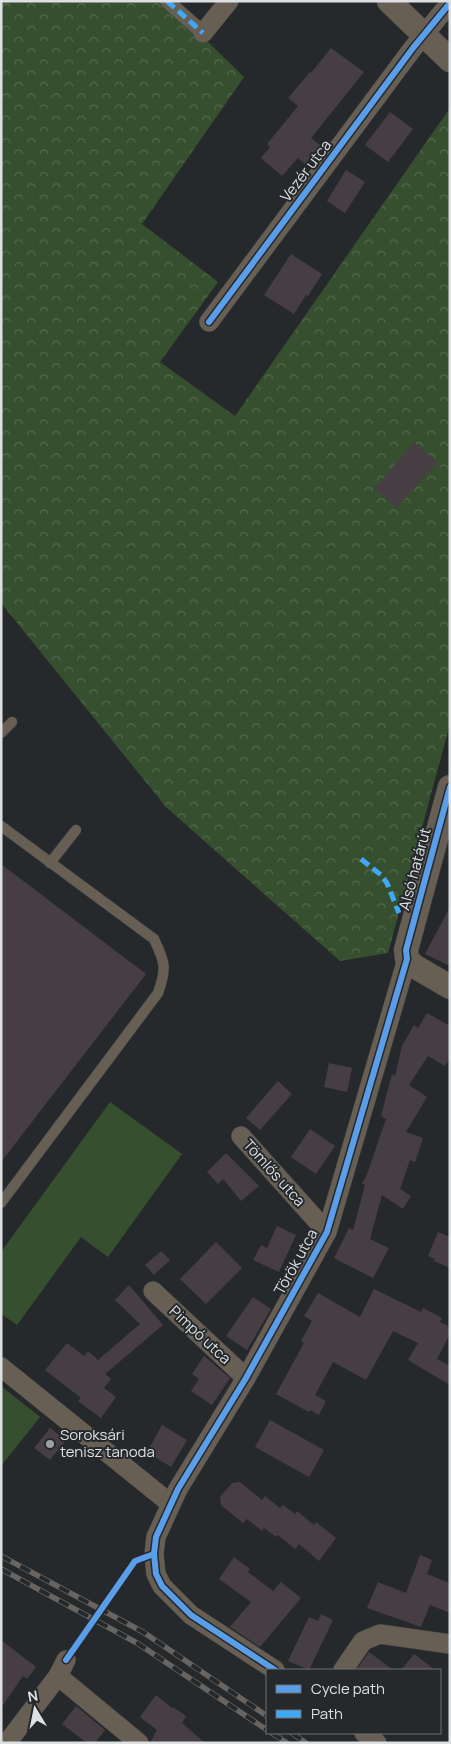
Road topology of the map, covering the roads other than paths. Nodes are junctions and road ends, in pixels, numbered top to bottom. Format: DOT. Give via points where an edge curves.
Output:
graph roads {
  1 [pos="167,1"];
  2 [pos="229,1"];
  3 [pos="389,1"];
  4 [pos="450,3"];
  5 [pos="203,33"];
  6 [pos="424,35"];
  7 [pos="450,60"];
  8 [pos="209,322"];
  9 [pos="12,722"];
  10 [pos="1,733"];
  11 [pos="450,786"];
  12 [pos="1,826"];
  13 [pos="76,830"];
  14 [pos="50,863"];
  15 [pos="407,958"];
  16 [pos="450,987"];
  17 [pos="241,1136"];
  18 [pos="1,1203"];
  19 [pos="327,1232"];
  20 [pos="154,1291"];
  21 [pos="1,1367"];
  22 [pos="246,1378"];
  23 [pos="172,1504"];
  24 [pos="450,1644"];
  25 [pos="273,1669"];
  26 [pos="343,1669"];
  27 [pos="365,1734"];
  28 [pos="10,1741"];
  29 [pos="139,1743"];
  30 [pos="377,1743"];
  1 -- 5 [label="street"];
  2 -- 5 [label="street"];
  3 -- 6 [label="street"];
  4 -- 6 [label="street, Vezér utca"];
  6 -- 7 [label="street"];
  6 -- 8 [label="street, Vezér utca"];
  9 -- 10 [label="lane"];
  11 -- 15 [label="street, Alsó határút" via="406,950"];
  12 -- 14 [label="lane"];
  13 -- 14 [label="lane"];
  14 -- 18 [label="lane" via="154,939 164,960 164,977 158,993"];
  15 -- 16 [label="street" via="414,966"];
  15 -- 19 [label="street, Török utca"];
  17 -- 19 [label="street, Tömlős utca"];
  19 -- 22 [label="street, Török utca"];
  20 -- 22 [label="street, Pimpó utca"];
  21 -- 23 [label="street"];
  22 -- 23 [label="street, Török utca"];
  23 -- 25 [label="street, Török utca" via="156,1537 156,1574 162,1586 191,1615"];
  24 -- 26 [label="street" via="380,1634 363,1641"];
  27 -- 30 [label="street"];
  28 -- 29 [label="street" via="62,1668"];
}
